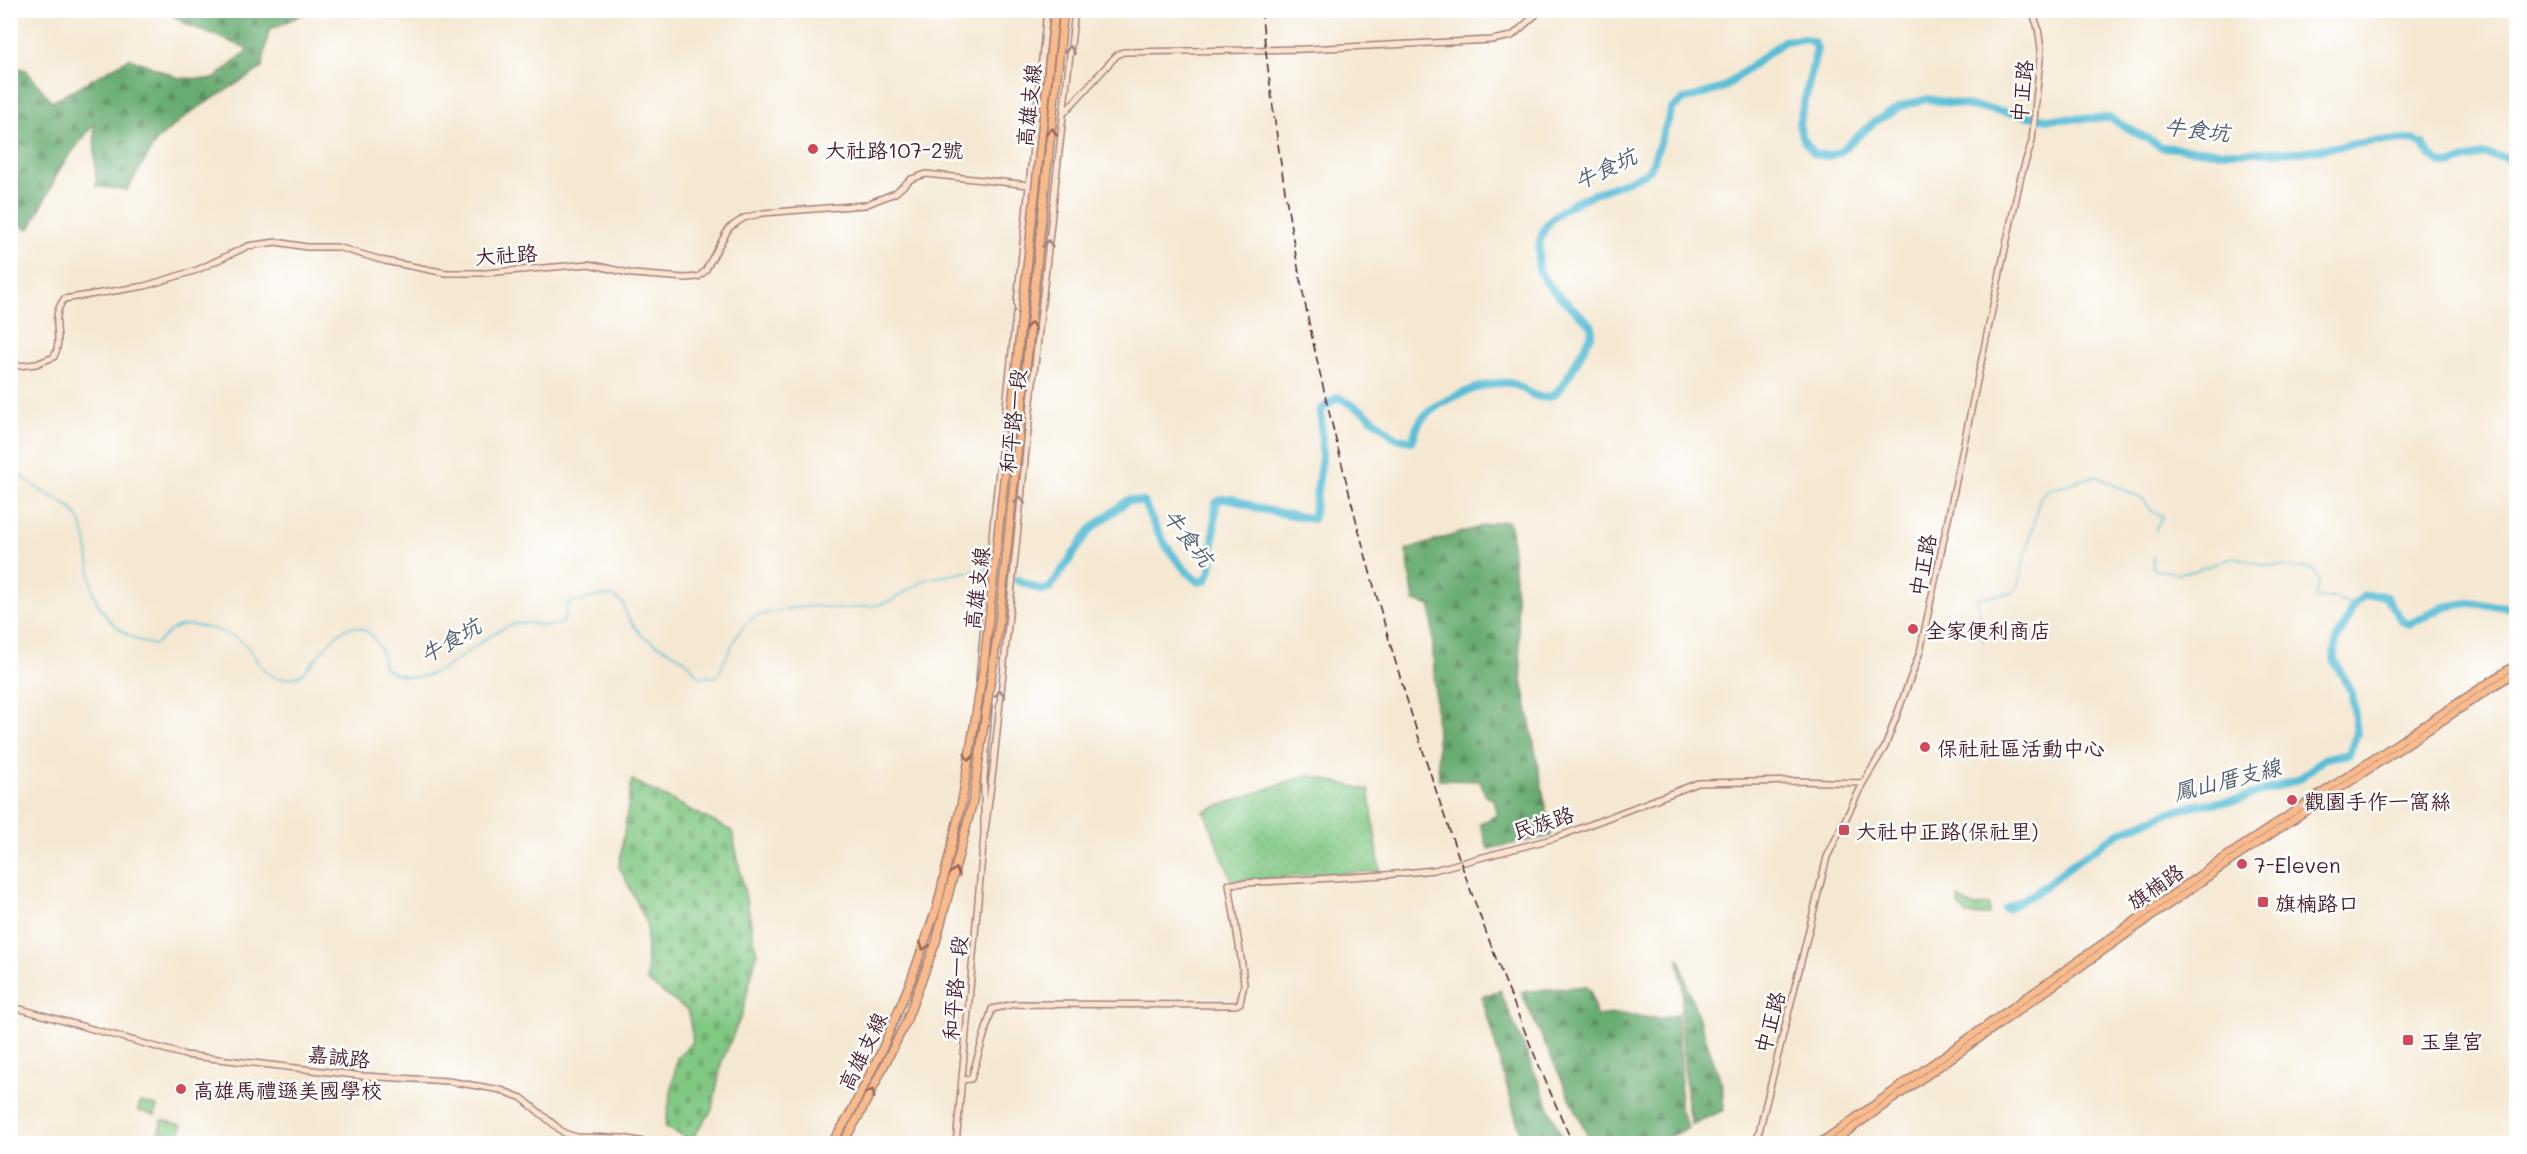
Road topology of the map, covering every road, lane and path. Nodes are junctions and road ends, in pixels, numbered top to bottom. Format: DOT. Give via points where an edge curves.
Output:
graph roads {
  1 [pos="1047,10"];
  2 [pos="1055,10"];
  3 [pos="1065,10"];
  4 [pos="1075,10"];
  5 [pos="1541,10"];
  6 [pos="2032,10"];
  7 [pos="1063,114"];
  8 [pos="1029,185"];
  9 [pos="1017,301"];
  10 [pos="10,367"];
  11 [pos="2517,664"];
  12 [pos="2517,672"];
  13 [pos="984,778"];
  14 [pos="1863,783"];
  15 [pos="984,835"];
  16 [pos="10,1006"];
  17 [pos="963,1080"];
  18 [pos="655,1143"];
  19 [pos="831,1143"];
  20 [pos="842,1143"];
  21 [pos="956,1143"];
  22 [pos="1756,1143"];
  23 [pos="1818,1143"];
  24 [pos="1830,1143"];
  1 -- 8 [label="street, 和平路一段"];
  2 -- 19 [label="highway, 高雄支線, one-way, bridge" via="984,664 962,801 937,907 911,980 849,1116"];
  20 -- 3 [label="highway, 高雄支線, one-way, bridge" via="906,1022 936,942 973,801 999,624"];
  7 -- 4 [label="street, 和平路一段, one-way"];
  5 -- 7 [label="street" via="1512,36 1492,40 1123,52"];
  6 -- 14 [label="street, 中正路" via="2041,49 2034,122 1920,652 1890,734"];
  15 -- 7 [label="street, 和平路一段, one-way"];
  8 -- 9 [label="street, 和平路一段"];
  8 -- 10 [label="street, 大社路" via="926,174 865,205 754,215 729,228 698,277 633,274 589,264 446,273 337,247 276,242 248,246 197,270 145,286 64,299 57,309 54,357"];
  9 -- 13 [label="street, 和平路一段" via="1020,386 989,670 990,716"];
  9 -- 13 [label="street, 和平路一段" via="979,669"];
  11 -- 23 [label="main road, 旗楠路" via="2225,857"];
  12 -- 24 [label="main road, 旗楠路" via="2228,863"];
  13 -- 15 [label="street, 和平路一段"];
  14 -- 17 [label="street, 民族路" via="1698,783 1555,838 1434,870 1229,884 1244,984 1240,1003 1015,1004 992,1009 976,1068 971,1079"];
  14 -- 22 [label="street, 中正路" via="1827,856"];
  15 -- 17 [label="street, 和平路一段"];
  16 -- 18 [label="street, 嘉誠路" via="186,1055 363,1076 448,1081 501,1090 522,1098 564,1133"];
  17 -- 21 [label="street, 和平路一段"];
}
